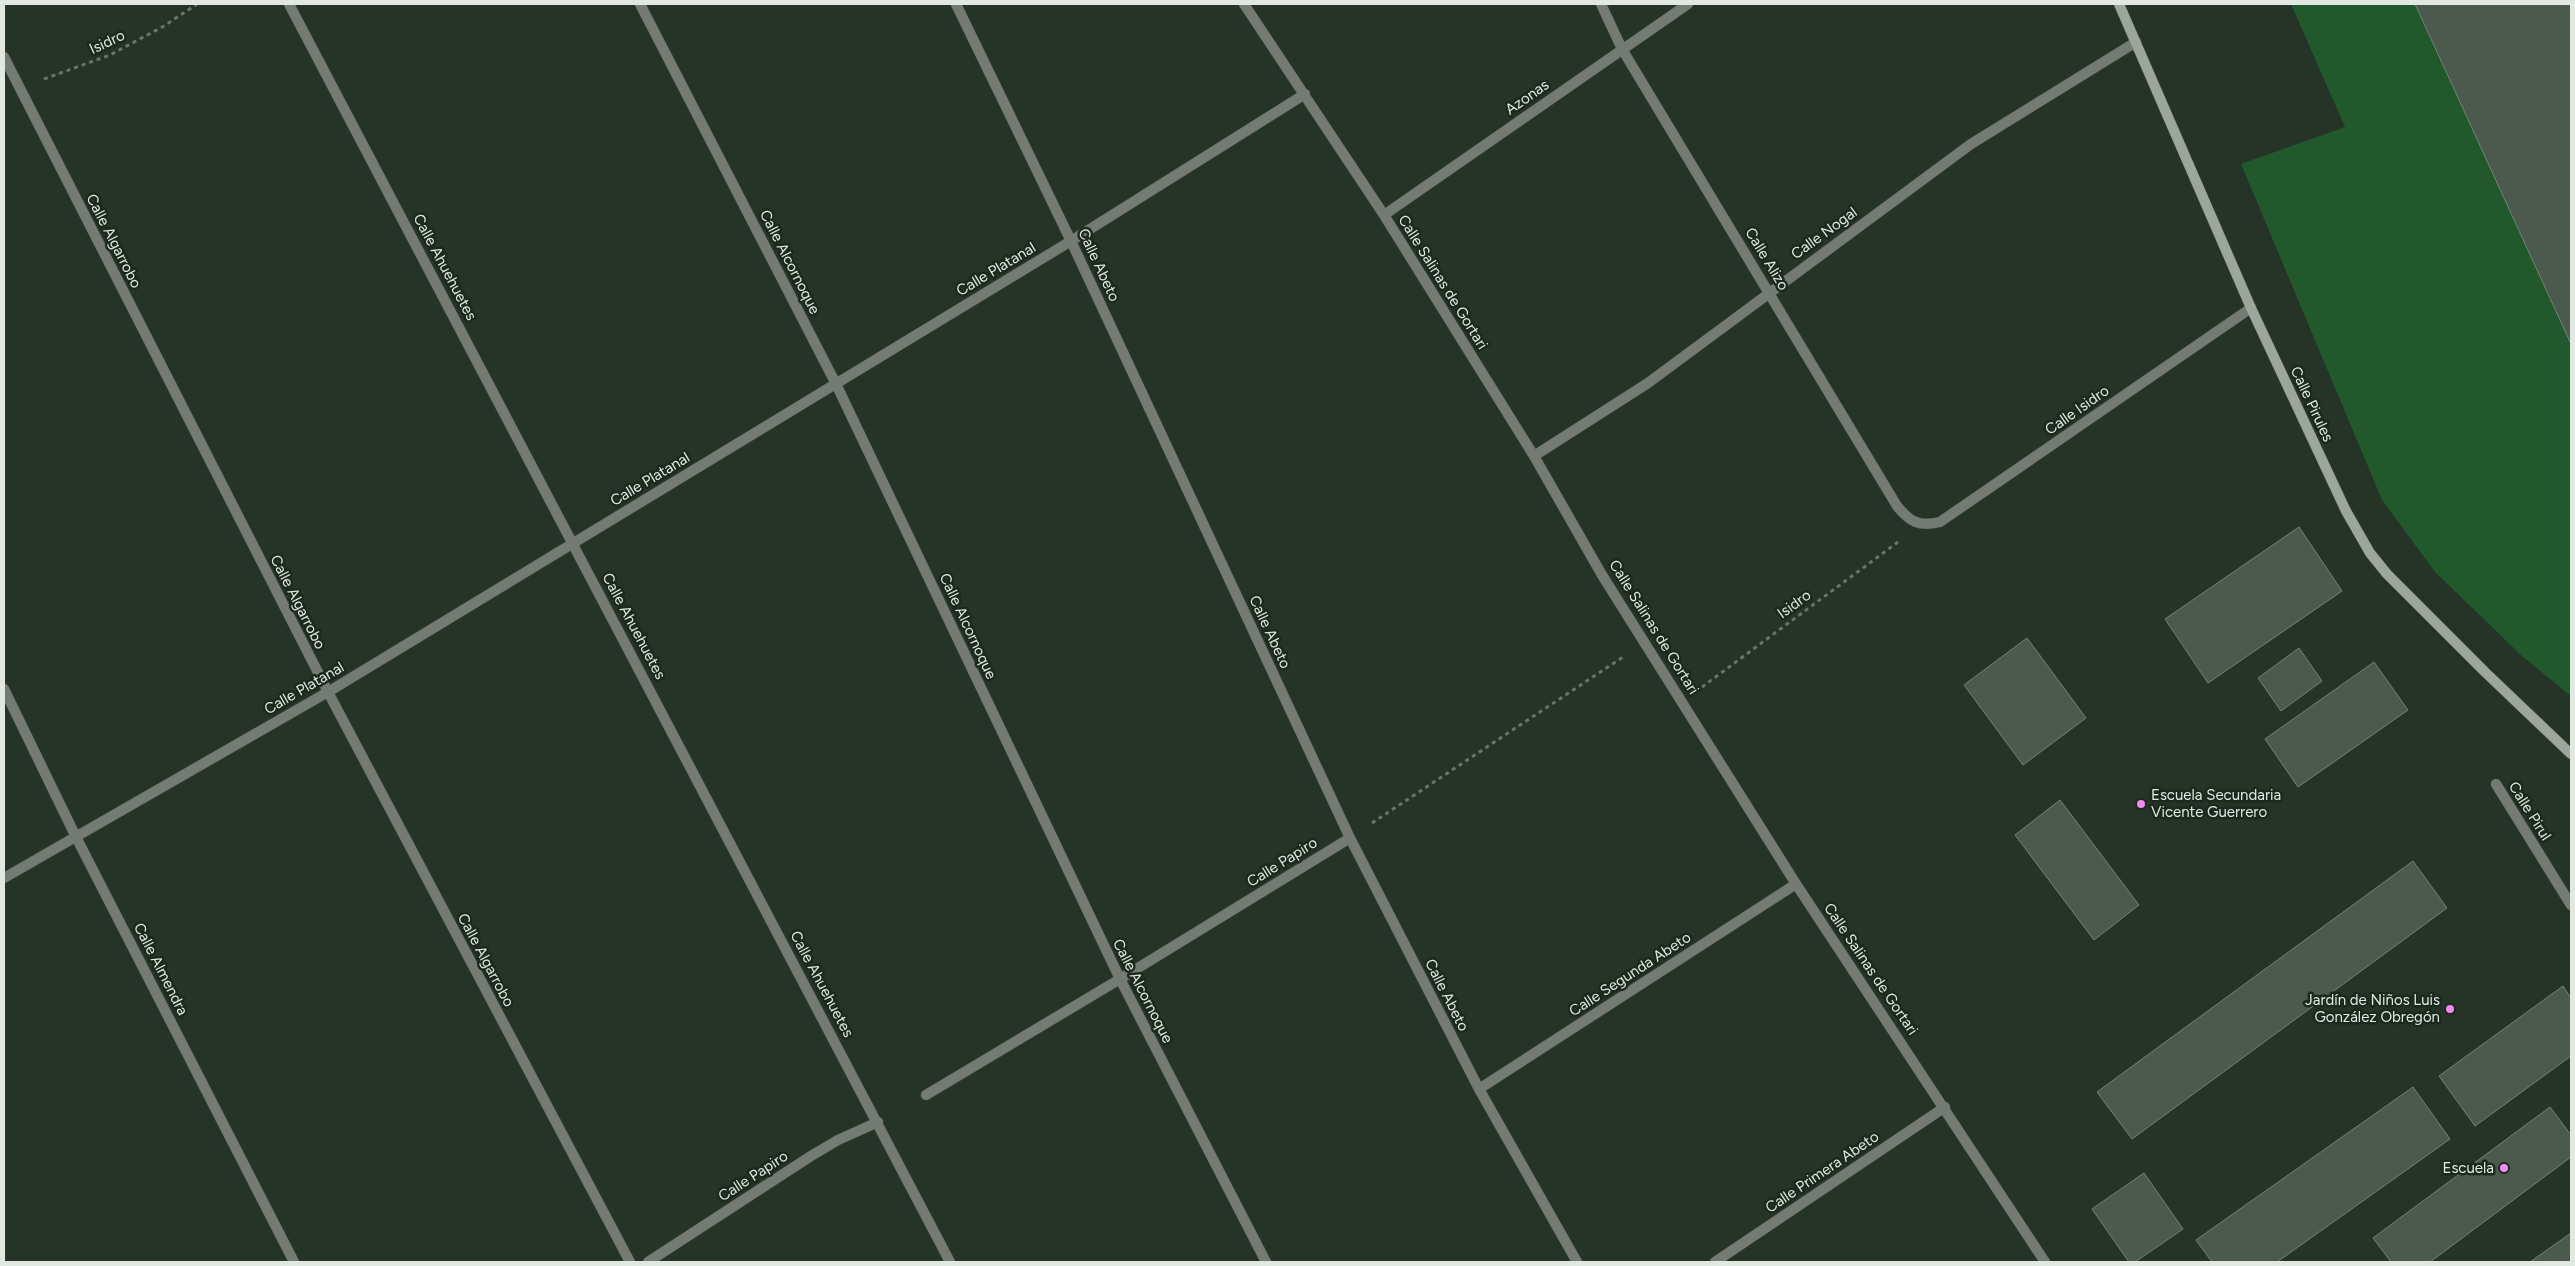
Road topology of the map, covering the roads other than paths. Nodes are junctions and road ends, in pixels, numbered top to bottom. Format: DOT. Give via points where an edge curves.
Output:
graph roads {
  1 [pos="289,4"];
  2 [pos="640,4"];
  3 [pos="956,4"];
  4 [pos="1244,4"];
  5 [pos="1601,4"];
  6 [pos="1688,4"];
  7 [pos="2119,4"];
  8 [pos="2136,42"];
  9 [pos="1622,49"];
  10 [pos="4,57"];
  11 [pos="1305,94"];
  12 [pos="1384,215"];
  13 [pos="1071,241"];
  14 [pos="1770,291"];
  15 [pos="2251,308"];
  16 [pos="836,384"];
  17 [pos="1534,456"];
  18 [pos="1916,524"];
  19 [pos="573,543"];
  20 [pos="4,689"];
  21 [pos="328,692"];
  22 [pos="2571,754"];
  23 [pos="2496,784"];
  24 [pos="75,835"];
  25 [pos="1350,838"];
  26 [pos="4,878"];
  27 [pos="1796,884"];
  28 [pos="2571,905"];
  29 [pos="1120,980"];
  30 [pos="1479,1089"];
  31 [pos="926,1095"];
  32 [pos="1945,1108"];
  33 [pos="878,1122"];
  34 [pos="294,1262"];
  35 [pos="630,1262"];
  36 [pos="648,1262"];
  37 [pos="950,1262"];
  38 [pos="1266,1262"];
  39 [pos="1577,1262"];
  40 [pos="1715,1262"];
  41 [pos="2045,1262"];
  1 -- 19 [label="street, Calle Ahuehuetes"];
  2 -- 16 [label="street, Calle Alcornoque"];
  3 -- 13 [label="street, Calle Abeto"];
  4 -- 11 [label="street, Calle Salinas de Gortari"];
  5 -- 9 [label="street, Calle Alizo"];
  6 -- 9 [label="street, Azonas"];
  7 -- 8 [label="street, Calle Pirules"];
  8 -- 14 [label="street, Calle Nogal" via="1971,144"];
  8 -- 15 [label="street, Calle Pirules"];
  9 -- 12 [label="street, Azonas"];
  9 -- 14 [label="street, Calle Alizo"];
  10 -- 21 [label="street, Calle Algarrobo"];
  11 -- 12 [label="street, Calle Salinas de Gortari"];
  11 -- 13 [label="street, Calle Platanal"];
  12 -- 17 [label="street, Calle Salinas de Gortari"];
  13 -- 16 [label="street, Calle Platanal"];
  13 -- 25 [label="street, Calle Abeto"];
  14 -- 17 [label="street, Calle Nogal" via="1648,383"];
  14 -- 18 [label="street, Calle Alizo" via="1897,506"];
  15 -- 18 [label="street, Calle Isidro" via="1940,522 1927,526"];
  15 -- 22 [label="street, Calle Pirules" via="2346,511 2370,553 2387,574"];
  16 -- 19 [label="street, Calle Platanal"];
  16 -- 29 [label="street, Calle Alcornoque"];
  17 -- 27 [label="street, Calle Salinas de Gortari" via="1644,642"];
  19 -- 21 [label="street, Calle Platanal"];
  19 -- 33 [label="street, Calle Ahuehuetes"];
  20 -- 24 [label="street, Calle Almendra"];
  21 -- 24 [label="street, Calle Platanal"];
  21 -- 35 [label="street, Calle Algarrobo"];
  23 -- 28 [label="street, Calle Pirul"];
  24 -- 26 [label="street, Calle Platanal"];
  24 -- 34 [label="street, Calle Almendra"];
  25 -- 29 [label="street, Calle Papiro"];
  25 -- 30 [label="street, Calle Abeto"];
  27 -- 30 [label="street, Calle Segunda Abeto"];
  27 -- 32 [label="street, Calle Salinas de Gortari"];
  29 -- 31 [label="street, Calle Papiro"];
  29 -- 38 [label="street, Calle Alcornoque"];
  30 -- 39 [label="street, Calle Abeto"];
  32 -- 40 [label="street, Calle Primera Abeto"];
  32 -- 41 [label="street, Calle Salinas de Gortari"];
  33 -- 36 [label="street, Calle Papiro" via="811,1156"];
  33 -- 37 [label="street, Calle Ahuehuetes"];
}
